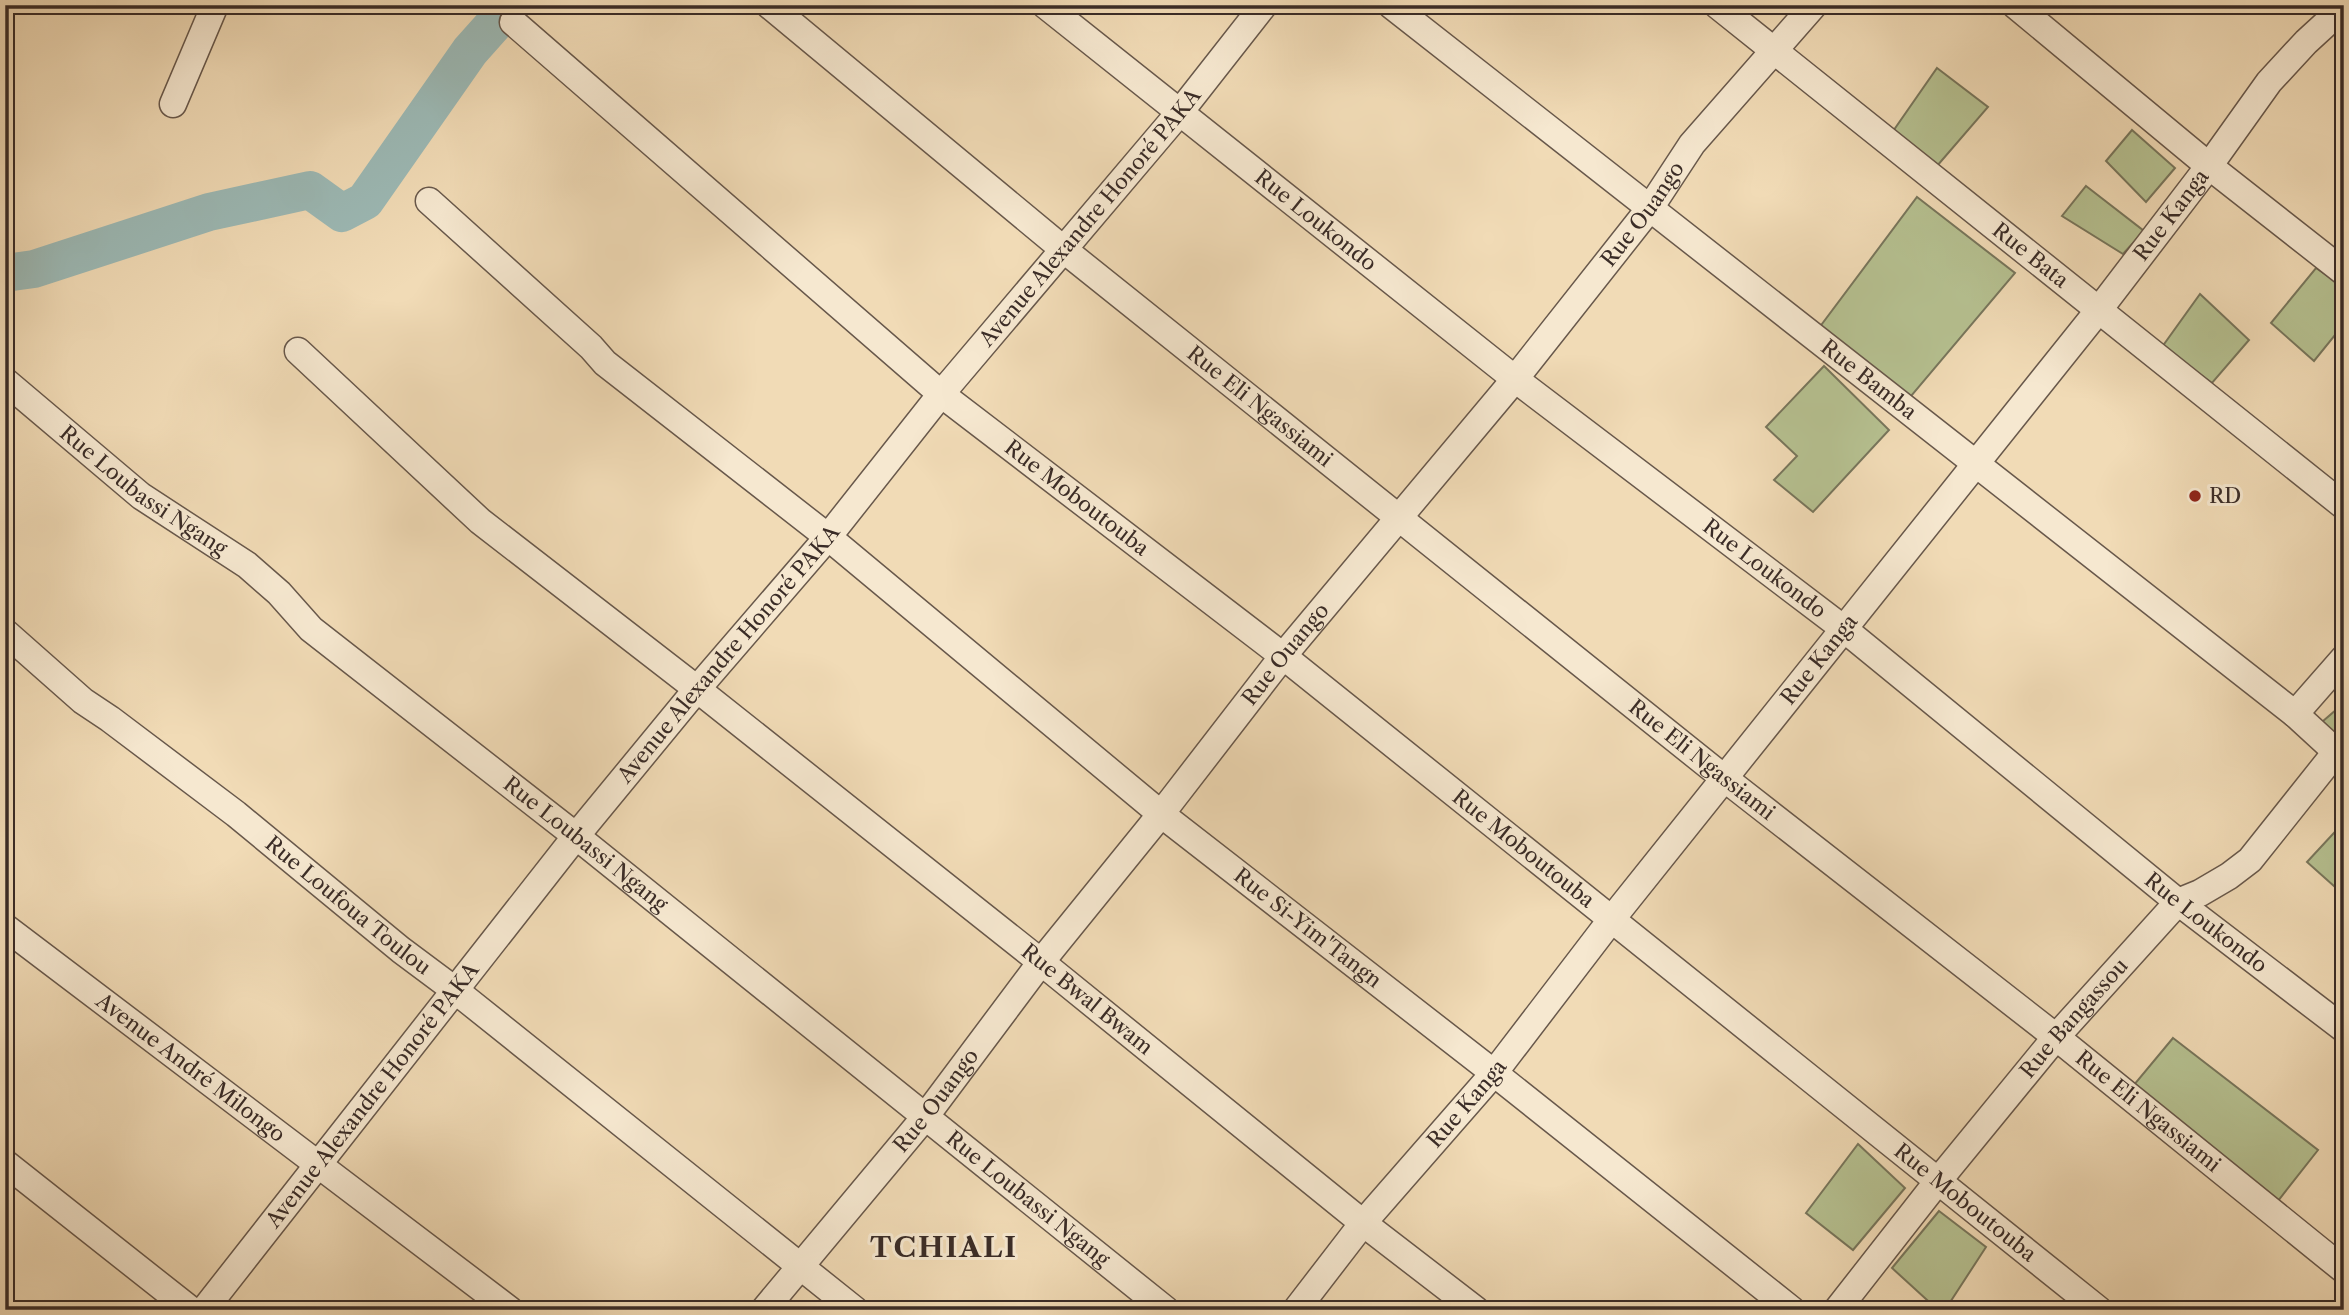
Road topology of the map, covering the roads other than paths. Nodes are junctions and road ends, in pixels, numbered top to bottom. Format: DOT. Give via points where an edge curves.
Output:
graph roads {
  1 [pos="215,5"];
  2 [pos="769,5"];
  3 [pos="1045,5"];
  4 [pos="1264,5"];
  5 [pos="1391,5"];
  6 [pos="1717,5"];
  7 [pos="1814,5"];
  8 [pos="2015,5"];
  9 [pos="2328,12"];
  10 [pos="513,22"];
  11 [pos="1774,51"];
  12 [pos="173,104"];
  13 [pos="1180,113"];
  14 [pos="2209,166"];
  15 [pos="429,201"];
  16 [pos="1650,208"];
  17 [pos="1063,249"];
  18 [pos="2344,272"];
  19 [pos="2098,312"];
  20 [pos="298,352"];
  21 [pos="1515,379"];
  22 [pos="5,381"];
  23 [pos="942,394"];
  24 [pos="1976,463"];
  25 [pos="2344,506"];
  26 [pos="1399,517"];
  27 [pos="828,537"];
  28 [pos="1844,629"];
  29 [pos="5,632"];
  30 [pos="1283,656"];
  31 [pos="2344,658"];
  32 [pos="697,690"];
  33 [pos="2295,714"];
  34 [pos="2340,756"];
  35 [pos="1724,778"];
  36 [pos="1161,814"];
  37 [pos="576,836"];
  38 [pos="2178,902"];
  39 [pos="1611,920"];
  40 [pos="5,927"];
  41 [pos="1041,962"];
  42 [pos="456,991"];
  43 [pos="2344,1029"];
  44 [pos="2056,1037"];
  45 [pos="1494,1073"];
  46 [pos="925,1117"];
  47 [pos="5,1163"];
  48 [pos="317,1164"];
  49 [pos="1938,1181"];
  50 [pos="1363,1223"];
  51 [pos="800,1266"];
  52 [pos="2344,1270"];
  53 [pos="191,1310"];
  54 [pos="204,1310"];
  55 [pos="510,1310"];
  56 [pos="764,1310"];
  57 [pos="855,1310"];
  58 [pos="1167,1310"];
  59 [pos="1296,1310"];
  60 [pos="1476,1310"];
  61 [pos="1792,1310"];
  62 [pos="1837,1310"];
  63 [pos="2099,1310"];
  1 -- 12 [label="street"];
  2 -- 17 [label="street, Rue Eli Ngassiami"];
  3 -- 13 [label="street, Rue Loukondo"];
  4 -- 13 [label="street, Avenue Alexandre Honoré PAKA"];
  5 -- 16 [label="street, Rue Bamba"];
  6 -- 11 [label="street, Rue Bata"];
  7 -- 11 [label="street, Rue Ouango"];
  8 -- 14 [label="street"];
  9 -- 14 [label="street, Rue Kanga"];
  10 -- 23 [label="street, Rue Moboutouba"];
  11 -- 16 [label="street, Rue Ouango" via="1692,144"];
  11 -- 19 [label="street, Rue Bata"];
  13 -- 17 [label="street, Avenue Alexandre Honoré PAKA"];
  13 -- 21 [label="street, Rue Loukondo"];
  14 -- 18 [label="street"];
  14 -- 19 [label="street, Rue Kanga"];
  15 -- 27 [label="street, Rue Si-Yim'Tangn" via="605,363"];
  16 -- 21 [label="street, Rue Ouango"];
  16 -- 24 [label="street, Rue Bamba"];
  17 -- 23 [label="street, Avenue Alexandre Honoré PAKA"];
  17 -- 26 [label="street, Rue Eli Ngassiami"];
  19 -- 24 [label="street, Rue Kanga"];
  19 -- 25 [label="street, Rue Bata"];
  20 -- 32 [label="street, Rue Bwal Bwam" via="480,521"];
  21 -- 26 [label="street, Rue Ouango"];
  21 -- 28 [label="street, Rue Loukondo"];
  22 -- 37 [label="street, Rue Loubassi Ngang" via="141,496 247,565 311,629"];
  23 -- 27 [label="street, Avenue Alexandre Honoré PAKA"];
  23 -- 30 [label="street, Rue Moboutouba"];
  24 -- 28 [label="street, Rue Kanga"];
  24 -- 33 [label="street, Rue Bamba"];
  26 -- 30 [label="street, Rue Ouango"];
  26 -- 35 [label="street, Rue Eli Ngassiami"];
  27 -- 32 [label="street, Avenue Alexandre Honoré PAKA"];
  27 -- 36 [label="street, Rue Si-Yim'Tangn"];
  28 -- 35 [label="street, Rue Kanga"];
  28 -- 38 [label="street, Rue Loukondo"];
  29 -- 42 [label="street, Rue Loufoua Toulou" via="83,701 236,814"];
  30 -- 36 [label="street, Rue Ouango"];
  30 -- 39 [label="street, Rue Moboutouba"];
  31 -- 33 [label="street"];
  32 -- 37 [label="street, Avenue Alexandre Honoré PAKA"];
  32 -- 41 [label="street, Rue Bwal Bwam"];
  33 -- 34 [label="street, Rue Bamba"];
  34 -- 38 [label="street, Rue Bangassou" via="2250,860"];
  35 -- 39 [label="street, Rue Kanga"];
  35 -- 44 [label="street, Rue Eli Ngassiami"];
  36 -- 41 [label="street, Rue Ouango"];
  36 -- 45 [label="street, Rue Si-Yim'Tangn"];
  37 -- 42 [label="street, Avenue Alexandre Honoré PAKA"];
  37 -- 46 [label="street, Rue Loubassi Ngang"];
  38 -- 43 [label="street, Rue Loukondo"];
  38 -- 44 [label="street, Rue Bangassou"];
  39 -- 45 [label="street, Rue Kanga"];
  39 -- 49 [label="street, Rue Moboutouba"];
  40 -- 48 [label="street, Avenue André Milongo"];
  41 -- 46 [label="street, Rue Ouango"];
  41 -- 50 [label="street, Rue Bwal Bwam"];
  42 -- 48 [label="street, Avenue Alexandre Honoré PAKA"];
  42 -- 51 [label="street, Rue Loufoua Toulou"];
  44 -- 49 [label="street, Rue Bangassou"];
  44 -- 52 [label="street, Rue Eli Ngassiami"];
  45 -- 50 [label="street, Rue Kanga"];
  45 -- 61 [label="street, Rue Si-Yim'Tangn"];
  46 -- 51 [label="street, Rue Ouango"];
  46 -- 58 [label="street, Rue Loubassi Ngang"];
  47 -- 53 [label="street"];
  48 -- 54 [label="street, Avenue Alexandre Honoré PAKA"];
  48 -- 55 [label="street, Avenue André Milongo"];
  49 -- 62 [label="street, Rue Bangassou"];
  49 -- 63 [label="street, Rue Moboutouba"];
  50 -- 59 [label="street, Rue Kanga"];
  50 -- 60 [label="street, Rue Bwal Bwam"];
  51 -- 56 [label="street, Rue Ouango"];
  51 -- 57 [label="street, Rue Loufoua Toulou"];
}
